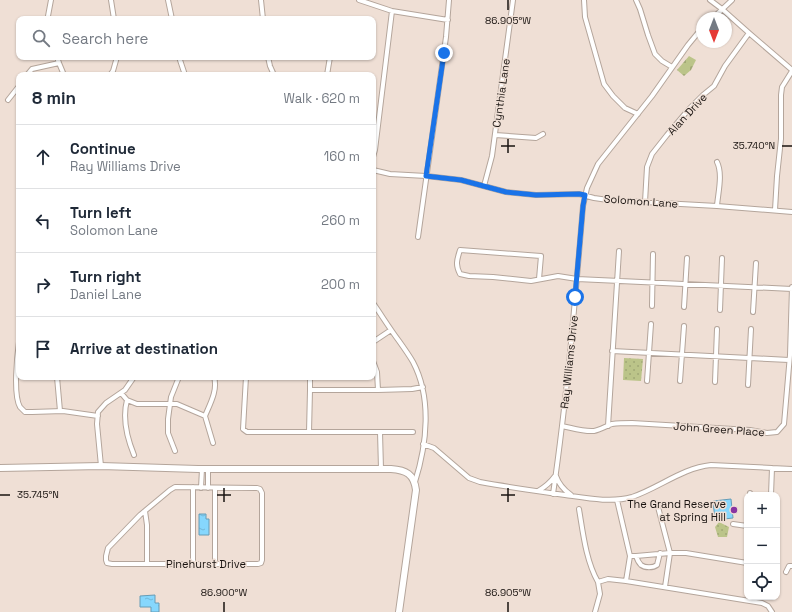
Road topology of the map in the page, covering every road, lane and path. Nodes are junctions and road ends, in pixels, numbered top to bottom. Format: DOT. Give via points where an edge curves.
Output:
graph roads {
  1 [pos="51,0"];
  2 [pos="111,0"];
  3 [pos="168,0"];
  4 [pos="261,0"];
  5 [pos="359,0"];
  6 [pos="449,0"];
  7 [pos="514,0"];
  8 [pos="584,0"];
  9 [pos="636,0"];
  10 [pos="710,0"];
  11 [pos="732,0"];
  12 [pos="722,9"];
  13 [pos="392,10"];
  14 [pos="719,12"];
  15 [pos="48,16"];
  16 [pos="114,16"];
  17 [pos="171,16"];
  18 [pos="263,16"];
  19 [pos="448,20"];
  20 [pos="749,33"];
  21 [pos="696,35"];
  22 [pos="58,60"];
  23 [pos="116,60"];
  24 [pos="180,60"];
  25 [pos="269,60"];
  26 [pos="330,60"];
  27 [pos="59,63"];
  28 [pos="672,67"];
  29 [pos="792,70"];
  30 [pos="30,72"];
  31 [pos="63,72"];
  32 [pos="112,72"];
  33 [pos="184,72"];
  34 [pos="273,72"];
  35 [pos="328,72"];
  36 [pos="16,90"];
  37 [pos="8,100"];
  38 [pos="638,114"];
  39 [pos="543,134"];
  40 [pos="495,135"];
  41 [pos="376,142"];
  42 [pos="717,162"];
  43 [pos="376,171"];
  44 [pos="426,176"];
  45 [pos="484,186"];
  46 [pos="585,195"];
  47 [pos="645,202"];
  48 [pos="717,206"];
  49 [pos="775,210"];
  50 [pos="792,212"];
  51 [pos="418,237"];
  52 [pos="619,251"];
  53 [pos="653,254"];
  54 [pos="687,258"];
  55 [pos="722,258"];
  56 [pos="756,263"];
  57 [pos="577,278"];
  58 [pos="538,280"];
  59 [pos="617,280"];
  60 [pos="652,282"];
  61 [pos="685,284"];
  62 [pos="721,285"];
  63 [pos="754,287"];
  64 [pos="792,288"];
  65 [pos="652,306"];
  66 [pos="684,307"];
  67 [pos="376,308"];
  68 [pos="720,310"];
  69 [pos="753,312"];
  70 [pos="650,324"];
  71 [pos="684,326"];
  72 [pos="717,329"];
  73 [pos="751,329"];
  74 [pos="391,330"];
  75 [pos="376,340"];
  76 [pos="612,351"];
  77 [pos="649,353"];
  78 [pos="682,355"];
  79 [pos="716,356"];
  80 [pos="750,358"];
  81 [pos="789,360"];
  82 [pos="376,369"];
  83 [pos="17,380"];
  84 [pos="57,380"];
  85 [pos="132,380"];
  86 [pos="178,380"];
  87 [pos="214,380"];
  88 [pos="246,380"];
  89 [pos="310,380"];
  90 [pos="647,381"];
  91 [pos="680,381"];
  92 [pos="715,382"];
  93 [pos="748,385"];
  94 [pos="423,387"];
  95 [pos="310,390"];
  96 [pos="378,390"];
  97 [pos="121,393"];
  98 [pos="127,400"];
  99 [pos="170,404"];
  100 [pos="60,411"];
  101 [pos="98,416"];
  102 [pos="205,416"];
  103 [pos="562,426"];
  104 [pos="608,426"];
  105 [pos="309,432"];
  106 [pos="380,432"];
  107 [pos="413,432"];
  108 [pos="212,443"];
  109 [pos="423,444"];
  110 [pos="175,451"];
  111 [pos="134,455"];
  112 [pos="101,466"];
  113 [pos="0,468"];
  114 [pos="772,468"];
  115 [pos="205,469"];
  116 [pos="381,469"];
  117 [pos="792,469"];
  118 [pos="556,474"];
  119 [pos="415,482"];
  120 [pos="193,487"];
  121 [pos="202,488"];
  122 [pos="208,488"];
  123 [pos="215,488"];
  124 [pos="537,491"];
  125 [pos="771,492"];
  126 [pos="553,494"];
  127 [pos="573,496"];
  128 [pos="617,500"];
  129 [pos="658,507"];
  130 [pos="579,509"];
  131 [pos="145,511"];
  132 [pos="733,524"];
  133 [pos="744,526"];
  134 [pos="670,552"];
  135 [pos="660,553"];
  136 [pos="630,556"];
  137 [pos="636,556"];
  138 [pos="744,563"];
  139 [pos="147,564"];
  140 [pos="193,564"];
  141 [pos="215,564"];
  142 [pos="792,566"];
  143 [pos="786,572"];
  144 [pos="626,581"];
  145 [pos="598,582"];
  146 [pos="665,587"];
  147 [pos="399,612"];
  148 [pos="595,612"];
  149 [pos="772,612"];
  1 -- 15 [label="street"];
  2 -- 16 [label="street"];
  3 -- 17 [label="street"];
  4 -- 18 [label="street"];
  5 -- 13 [label="street"];
  6 -- 19 [label="street"];
  7 -- 40 [label="street, Cynthia Lane"];
  8 -- 38 [label="street" via="585,17 604,84 625,108"];
  9 -- 28 [label="street" via="655,54"];
  10 -- 12 [label="street"];
  11 -- 12 [label="street"];
  12 -- 14 [label="street"];
  12 -- 20 [label="street"];
  13 -- 19 [label="street"];
  13 -- 41 [label="street"];
  19 -- 44 [label="street"];
  20 -- 29 [label="street"];
  20 -- 47 [label="street, Alan Drive" via="714,86 689,109 652,154 647,167"];
  21 -- 28 [label="street, Ray Williams Drive"];
  22 -- 27 [label="street"];
  23 -- 32 [label="street"];
  24 -- 33 [label="street"];
  25 -- 34 [label="street"];
  26 -- 35 [label="street"];
  27 -- 30 [label="street" via="32,69"];
  27 -- 31 [label="street"];
  28 -- 38 [label="street, Ray Williams Drive"];
  29 -- 49 [label="street" via="782,87 781,95 781,139"];
  36 -- 37 [label="street"];
  38 -- 46 [label="street, Ray Williams Drive" via="598,164"];
  39 -- 40 [label="street" via="536,138"];
  40 -- 45 [label="street, Cynthia Lane"];
  42 -- 48 [label="street" via="720,172"];
  43 -- 44 [label="street, Solomon Lane"];
  44 -- 45 [label="street, Solomon Lane" via="461,180"];
  44 -- 51 [label="street"];
  45 -- 46 [label="street, Solomon Lane" via="506,192 536,195"];
  46 -- 47 [label="street, Solomon Lane" via="608,200"];
  46 -- 57 [label="street, Ray Williams Drive"];
  47 -- 48 [label="street, Solomon Lane"];
  48 -- 49 [label="street, Solomon Lane"];
  49 -- 50 [label="street, Solomon Lane"];
  52 -- 59 [label="street"];
  53 -- 60 [label="street"];
  54 -- 61 [label="street"];
  55 -- 62 [label="street"];
  56 -- 63 [label="street"];
  57 -- 58 [label="street" via="558,276"];
  57 -- 59 [label="street"];
  57 -- 103 [label="street, Ray Williams Drive"];
  58 -- 58 [label="street" via="460,274 457,259 460,250 541,256"];
  59 -- 60 [label="street"];
  59 -- 76 [label="street"];
  60 -- 61 [label="street"];
  60 -- 65 [label="street"];
  61 -- 62 [label="street"];
  61 -- 66 [label="street"];
  62 -- 63 [label="street"];
  62 -- 68 [label="street"];
  63 -- 64 [label="street"];
  63 -- 69 [label="street"];
  64 -- 81 [label="street, John Green Place"];
  67 -- 74 [label="street"];
  70 -- 77 [label="street"];
  71 -- 78 [label="street"];
  72 -- 79 [label="street"];
  73 -- 80 [label="street"];
  74 -- 75 [label="street"];
  74 -- 94 [label="street" via="412,361"];
  76 -- 77 [label="street"];
  76 -- 104 [label="street"];
  77 -- 78 [label="street"];
  77 -- 90 [label="street"];
  78 -- 79 [label="street"];
  78 -- 91 [label="street"];
  79 -- 80 [label="street"];
  79 -- 92 [label="street"];
  80 -- 81 [label="street"];
  80 -- 93 [label="street"];
  81 -- 104 [label="street, John Green Place" via="784,424 777,432 632,423"];
  82 -- 96 [label="street"];
  83 -- 100 [label="street" via="20,407 25,412"];
  84 -- 100 [label="street"];
  85 -- 97 [label="street"];
  86 -- 99 [label="street" via="170,397"];
  87 -- 102 [label="street" via="214,395"];
  88 -- 105 [label="street" via="242,429 247,432"];
  89 -- 95 [label="street"];
  94 -- 96 [label="street"];
  94 -- 109 [label="street"];
  95 -- 96 [label="street"];
  95 -- 105 [label="street"];
  97 -- 98 [label="street"];
  97 -- 101 [label="street" via="101,408"];
  98 -- 99 [label="street" via="137,404"];
  98 -- 111 [label="street" via="125,423 128,442"];
  99 -- 102 [label="street" via="177,404"];
  99 -- 110 [label="street" via="168,433"];
  100 -- 101 [label="street"];
  101 -- 112 [label="street"];
  102 -- 108 [label="street"];
  103 -- 104 [label="street, John Green Place" via="594,431"];
  103 -- 118 [label="street, Ray Williams Drive"];
  105 -- 106 [label="street"];
  106 -- 107 [label="street"];
  106 -- 116 [label="street"];
  109 -- 119 [label="street"];
  109 -- 124 [label="street" via="434,448 469,478"];
  112 -- 113 [label="main road"];
  112 -- 115 [label="main road"];
  114 -- 117 [label="street"];
  114 -- 125 [label="street"];
  114 -- 128 [label="street" via="703,466 686,471 632,497"];
  115 -- 116 [label="main road"];
  115 -- 121 [label="street"];
  115 -- 122 [label="street"];
  116 -- 119 [label="main road" via="403,471"];
  118 -- 124 [label="street" via="545,487"];
  118 -- 126 [label="street, Ray Williams Drive"];
  118 -- 127 [label="street" via="564,490"];
  119 -- 147 [label="main road"];
  120 -- 121 [label="street, Pinehurst Drive"];
  120 -- 131 [label="street, Pinehurst Drive" via="175,487"];
  120 -- 140 [label="street"];
  121 -- 122 [label="street, Pinehurst Drive"];
  122 -- 123 [label="street, Pinehurst Drive"];
  123 -- 141 [label="street"];
  123 -- 141 [label="street, Pinehurst Drive" via="257,488 262,493 262,560 258,564"];
  124 -- 126 [label="street"];
  126 -- 127 [label="street"];
  127 -- 128 [label="street"];
  128 -- 136 [label="street"];
  129 -- 134 [label="street"];
  130 -- 145 [label="street" via="593,574"];
  131 -- 139 [label="street"];
  131 -- 139 [label="street, Pinehurst Drive" via="108,548 106,560 112,564"];
  132 -- 133 [label="street"];
  134 -- 135 [label="street"];
  134 -- 138 [label="street"];
  134 -- 146 [label="street"];
  135 -- 137 [label="street"];
  135 -- 137 [label="street" via="658,565 654,567 640,564"];
  136 -- 137 [label="street"];
  136 -- 144 [label="street"];
  139 -- 140 [label="street, Pinehurst Drive"];
  140 -- 141 [label="street, Pinehurst Drive"];
  142 -- 143 [label="street" via="789,566"];
  144 -- 145 [label="street" via="608,579"];
  144 -- 146 [label="street"];
  145 -- 148 [label="street" via="600,594"];
  146 -- 149 [label="street" via="762,603"];
}
